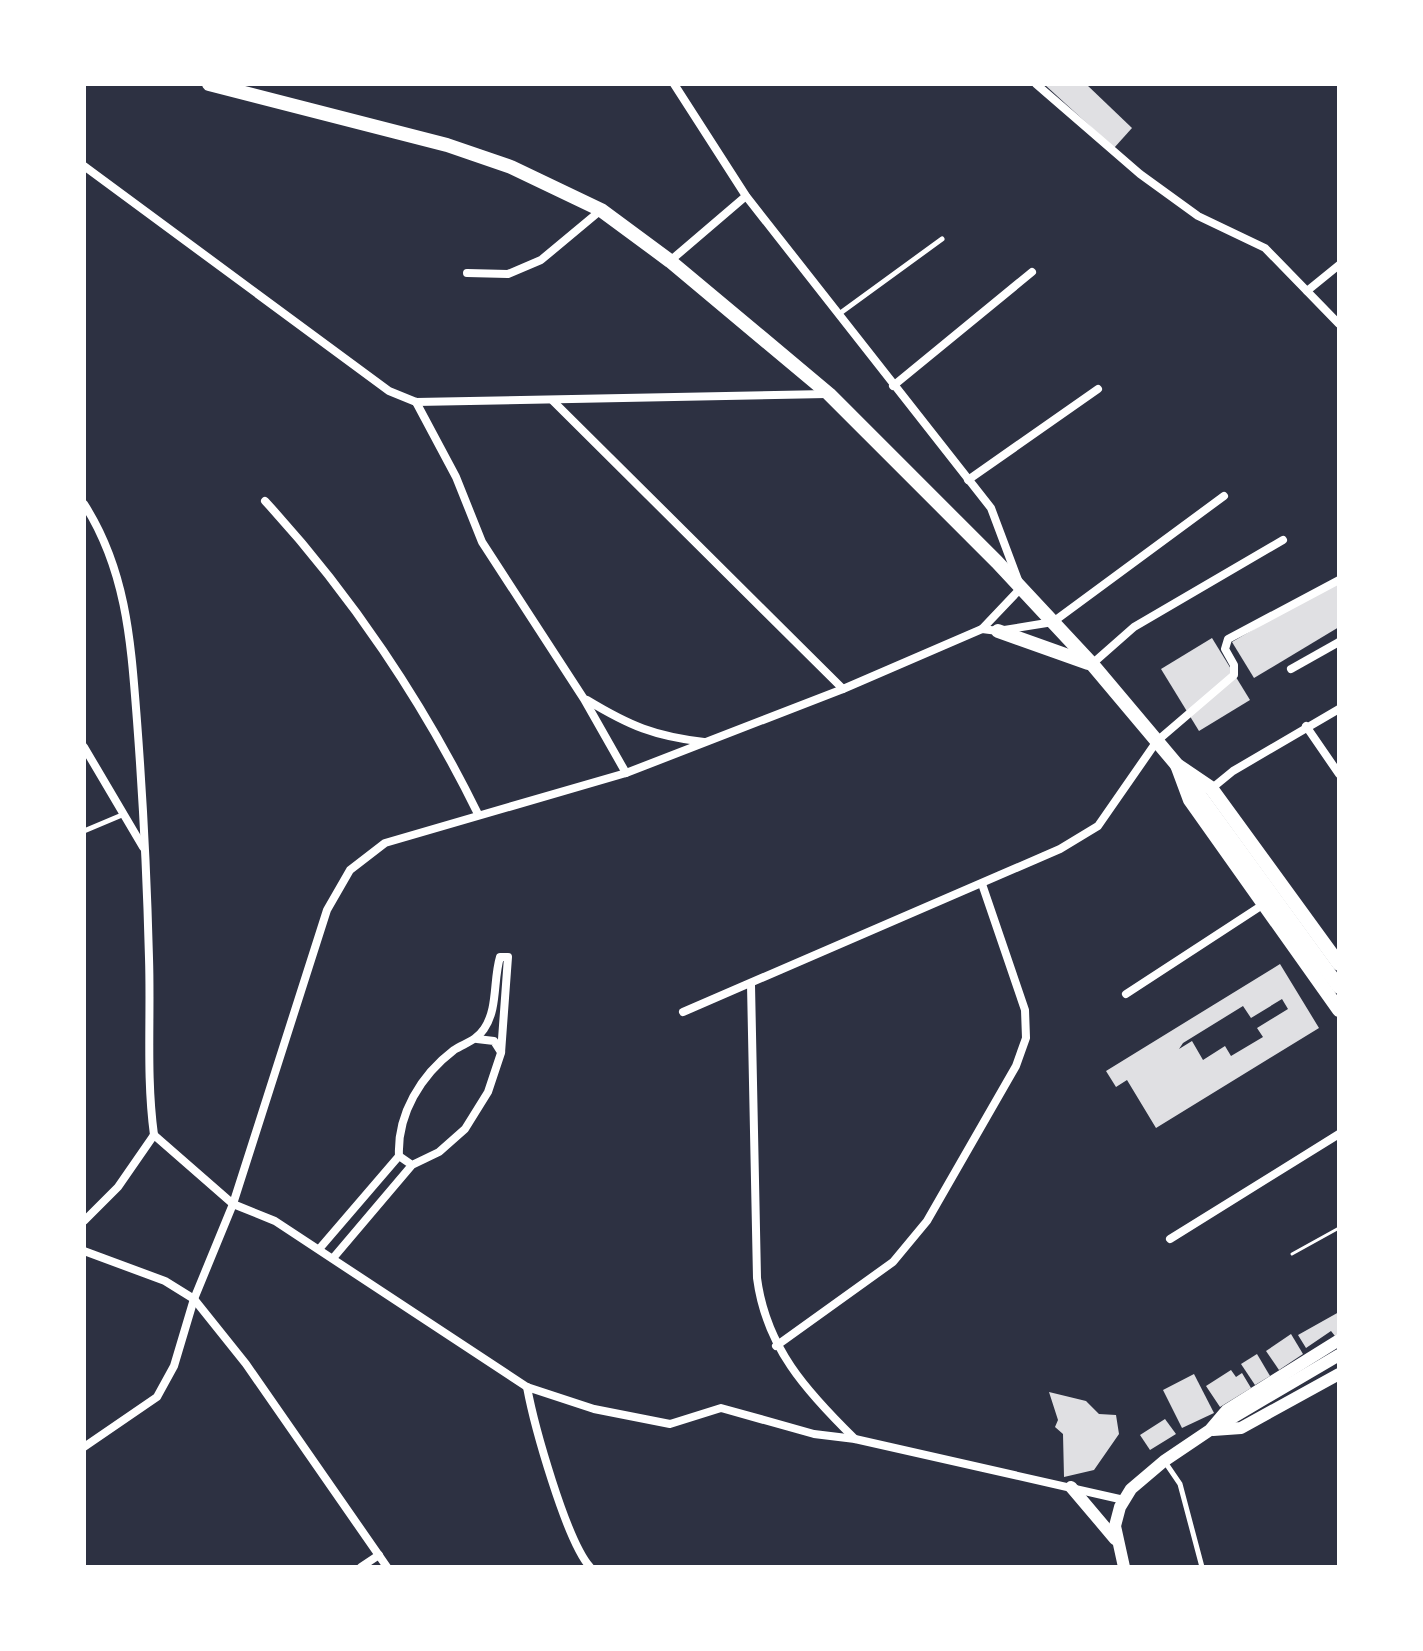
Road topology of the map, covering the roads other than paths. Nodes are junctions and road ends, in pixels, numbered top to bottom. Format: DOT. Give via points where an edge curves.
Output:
graph roads {
  1 [pos="209,84"];
  2 [pos="674,84"];
  3 [pos="1036,84"];
  4 [pos="235,87"];
  5 [pos="84,166"];
  6 [pos="746,196"];
  7 [pos="601,210"];
  8 [pos="942,239"];
  9 [pos="670,261"];
  10 [pos="1339,265"];
  11 [pos="1032,272"];
  12 [pos="467,273"];
  13 [pos="1307,291"];
  14 [pos="838,315"];
  15 [pos="1339,324"];
  16 [pos="893,386"];
  17 [pos="1098,389"];
  18 [pos="829,394"];
  19 [pos="553,401"];
  20 [pos="416,402"];
  21 [pos="968,480"];
  22 [pos="1224,496"];
  23 [pos="265,501"];
  24 [pos="84,504"];
  25 [pos="1283,540"];
  26 [pos="1339,580"];
  27 [pos="1021,588"];
  28 [pos="1053,622"];
  29 [pos="982,629"];
  30 [pos="998,631"];
  31 [pos="1339,642"];
  32 [pos="1092,664"];
  33 [pos="1291,669"];
  34 [pos="843,689"];
  35 [pos="584,699"];
  36 [pos="1339,709"];
  37 [pos="1306,726"];
  38 [pos="1157,741"];
  39 [pos="709,743"];
  40 [pos="84,747"];
  41 [pos="1177,765"];
  42 [pos="626,773"];
  43 [pos="1339,774"];
  44 [pos="1200,794"];
  45 [pos="478,814"];
  46 [pos="122,815"];
  47 [pos="84,831"];
  48 [pos="143,848"];
  49 [pos="982,884"];
  50 [pos="1265,903"];
  51 [pos="1339,964"];
  52 [pos="751,985"];
  53 [pos="1339,987"];
  54 [pos="1126,994"];
  55 [pos="1339,1010"];
  56 [pos="683,1012"];
  57 [pos="477,1039"];
  58 [pos="501,1053"];
  59 [pos="1339,1134"];
  60 [pos="154,1135"];
  61 [pos="399,1156"];
  62 [pos="412,1165"];
  63 [pos="233,1204"];
  64 [pos="84,1221"];
  65 [pos="1170,1239"];
  66 [pos="320,1248"];
  67 [pos="84,1251"];
  68 [pos="334,1257"];
  69 [pos="194,1299"];
  70 [pos="1339,1340"];
  71 [pos="776,1346"];
  72 [pos="1339,1355"];
  73 [pos="1339,1374"];
  74 [pos="527,1387"];
  75 [pos="1210,1430"];
  76 [pos="855,1439"];
  77 [pos="84,1447"];
  78 [pos="1164,1461"];
  79 [pos="1071,1487"];
  80 [pos="1124,1500"];
  81 [pos="1118,1544"];
  82 [pos="379,1555"];
  83 [pos="361,1567"];
  84 [pos="387,1567"];
  85 [pos="590,1567"];
  86 [pos="1124,1567"];
  87 [pos="1202,1567"];
  1 -- 4 [label="main road"];
  2 -- 6 [label="street"];
  3 -- 13 [label="street" via="1140,174 1198,216 1265,248"];
  4 -- 7 [label="main road" via="447,145 556,186"];
  5 -- 20 [label="street" via="389,391"];
  6 -- 9 [label="street"];
  6 -- 14 [label="street"];
  7 -- 9 [label="main road"];
  7 -- 12 [label="street" via="541,260 508,274"];
  8 -- 14 [label="lane"];
  9 -- 18 [label="main road"];
  10 -- 13 [label="street"];
  11 -- 16 [label="street"];
  13 -- 15 [label="street"];
  14 -- 16 [label="street"];
  16 -- 21 [label="street"];
  17 -- 21 [label="street"];
  18 -- 19 [label="street"];
  18 -- 27 [label="main road"];
  19 -- 20 [label="street"];
  19 -- 34 [label="street"];
  20 -- 35 [label="street" via="456,477 482,542"];
  21 -- 27 [label="street" via="991,508"];
  22 -- 28 [label="street"];
  23 -- 45 [label="street" via="338,590 439,734"];
  24 -- 48 [label="street" via="129,619"];
  25 -- 32 [label="street" via="1134,627"];
  26 -- 38 [label="street" via="1228,639 1225,649 1234,675"];
  27 -- 28 [label="main road"];
  27 -- 29 [label="street"];
  28 -- 30 [label="street"];
  28 -- 32 [label="main road"];
  29 -- 30 [label="street"];
  29 -- 34 [label="street"];
  30 -- 32 [label="main road"];
  31 -- 33 [label="street"];
  32 -- 38 [label="main road"];
  34 -- 39 [label="street"];
  35 -- 39 [label="street" via="661,737"];
  35 -- 42 [label="street"];
  36 -- 37 [label="street"];
  37 -- 43 [label="street"];
  37 -- 44 [label="street"];
  38 -- 41 [label="main road"];
  38 -- 49 [label="street" via="1098,826"];
  39 -- 42 [label="street"];
  40 -- 46 [label="street"];
  41 -- 44 [label="main road"];
  41 -- 44 [label="main road"];
  42 -- 45 [label="street"];
  44 -- 50 [label="main road"];
  44 -- 51 [label="main road"];
  44 -- 53 [label="main road"];
  45 -- 63 [label="street" via="385,843 336,888"];
  46 -- 47 [label="lane"];
  46 -- 48 [label="street"];
  48 -- 60 [label="street" via="149,957 147,1083"];
  49 -- 52 [label="street"];
  49 -- 71 [label="street" via="1025,1010 1026,1038 1016,1066 927,1221 893,1262"];
  50 -- 54 [label="street"];
  50 -- 55 [label="main road"];
  52 -- 56 [label="street"];
  52 -- 71 [label="street" via="757,1278 761,1310"];
  57 -- 58 [label="street" via="494,1041"];
  57 -- 58 [label="street" via="491,1015 504,955 510,964"];
  57 -- 61 [label="street" via="445,1057 413,1097 400,1128"];
  58 -- 62 [label="street" via="488,1092 465,1129 439,1152"];
  59 -- 65 [label="street"];
  60 -- 63 [label="street"];
  60 -- 64 [label="street" via="118,1187"];
  61 -- 62 [label="street"];
  61 -- 66 [label="street"];
  62 -- 68 [label="street"];
  63 -- 66 [label="street"];
  63 -- 69 [label="street"];
  66 -- 68 [label="street"];
  67 -- 69 [label="street" via="165,1281"];
  68 -- 74 [label="street"];
  69 -- 77 [label="street" via="174,1366 157,1397"];
  69 -- 82 [label="street" via="246,1364"];
  70 -- 75 [label="street" via="1227,1410"];
  71 -- 76 [label="street" via="799,1380"];
  72 -- 75 [label="street"];
  73 -- 75 [label="street" via="1241,1428"];
  74 -- 76 [label="street" via="594,1409 670,1424 721,1408 814,1434"];
  74 -- 85 [label="street" via="541,1447"];
  75 -- 78 [label="street"];
  76 -- 79 [label="street"];
  78 -- 80 [label="street"];
  78 -- 87 [label="lane" via="1180,1484"];
  79 -- 80 [label="street"];
  79 -- 81 [label="street"];
  80 -- 81 [label="street" via="1115,1526"];
  81 -- 86 [label="street"];
  82 -- 83 [label="street"];
  82 -- 84 [label="street"];
}
